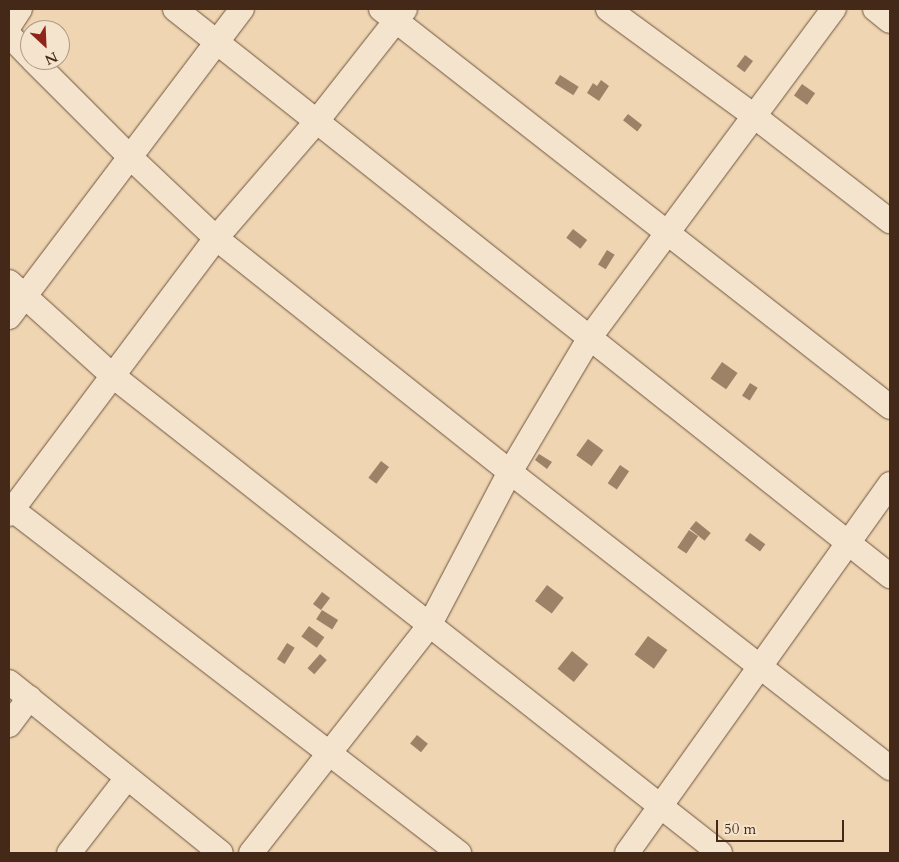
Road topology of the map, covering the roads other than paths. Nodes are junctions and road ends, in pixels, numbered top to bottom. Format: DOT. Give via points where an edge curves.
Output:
graph roads {
  1 [pos="20,9"];
  2 [pos="175,9"];
  3 [pos="242,9"];
  4 [pos="608,9"];
  5 [pos="834,9"];
  6 [pos="875,9"];
  7 [pos="394,13"];
  8 [pos="890,21"];
  9 [pos="9,26"];
  10 [pos="9,35"];
  11 [pos="217,42"];
  12 [pos="20,47"];
  13 [pos="43,70"];
  14 [pos="754,116"];
  15 [pos="317,121"];
  16 [pos="130,157"];
  17 [pos="890,221"];
  18 [pos="667,233"];
  19 [pos="216,238"];
  20 [pos="17,289"];
  21 [pos="9,317"];
  22 [pos="590,337"];
  23 [pos="113,376"];
  24 [pos="890,407"];
  25 [pos="510,472"];
  26 [pos="890,484"];
  27 [pos="10,510"];
  28 [pos="848,543"];
  29 [pos="890,576"];
  30 [pos="429,626"];
  31 [pos="760,667"];
  32 [pos="9,682"];
  33 [pos="29,698"];
  34 [pos="9,725"];
  35 [pos="329,753"];
  36 [pos="890,768"];
  37 [pos="127,778"];
  38 [pos="661,807"];
  39 [pos="69,853"];
  40 [pos="221,853"];
  41 [pos="251,853"];
  42 [pos="459,853"];
  43 [pos="628,853"];
  44 [pos="720,853"];
  1 -- 9 [label="street"];
  2 -- 11 [label="street"];
  3 -- 11 [label="street"];
  4 -- 14 [label="street"];
  5 -- 14 [label="street"];
  6 -- 8 [label="street"];
  7 -- 15 [label="street"];
  7 -- 18 [label="street"];
  10 -- 12 [label="street"];
  11 -- 15 [label="street"];
  11 -- 16 [label="street"];
  13 -- 16 [label="street"];
  14 -- 17 [label="street"];
  14 -- 18 [label="street"];
  15 -- 19 [label="street"];
  15 -- 22 [label="street"];
  16 -- 19 [label="street"];
  16 -- 20 [label="street"];
  18 -- 22 [label="street"];
  18 -- 24 [label="street"];
  19 -- 23 [label="street"];
  19 -- 25 [label="street"];
  20 -- 21 [label="street"];
  20 -- 23 [label="street"];
  22 -- 25 [label="street"];
  22 -- 28 [label="street"];
  23 -- 27 [label="street"];
  23 -- 30 [label="street"];
  25 -- 30 [label="street"];
  25 -- 31 [label="street"];
  26 -- 28 [label="street"];
  27 -- 35 [label="street"];
  28 -- 29 [label="street"];
  28 -- 31 [label="street"];
  30 -- 35 [label="street"];
  30 -- 38 [label="street"];
  31 -- 36 [label="street"];
  31 -- 38 [label="street"];
  32 -- 33 [label="street"];
  33 -- 34 [label="street"];
  33 -- 37 [label="street"];
  35 -- 41 [label="street"];
  35 -- 42 [label="street"];
  37 -- 39 [label="street"];
  37 -- 40 [label="street"];
  38 -- 43 [label="street"];
  38 -- 44 [label="street"];
}
